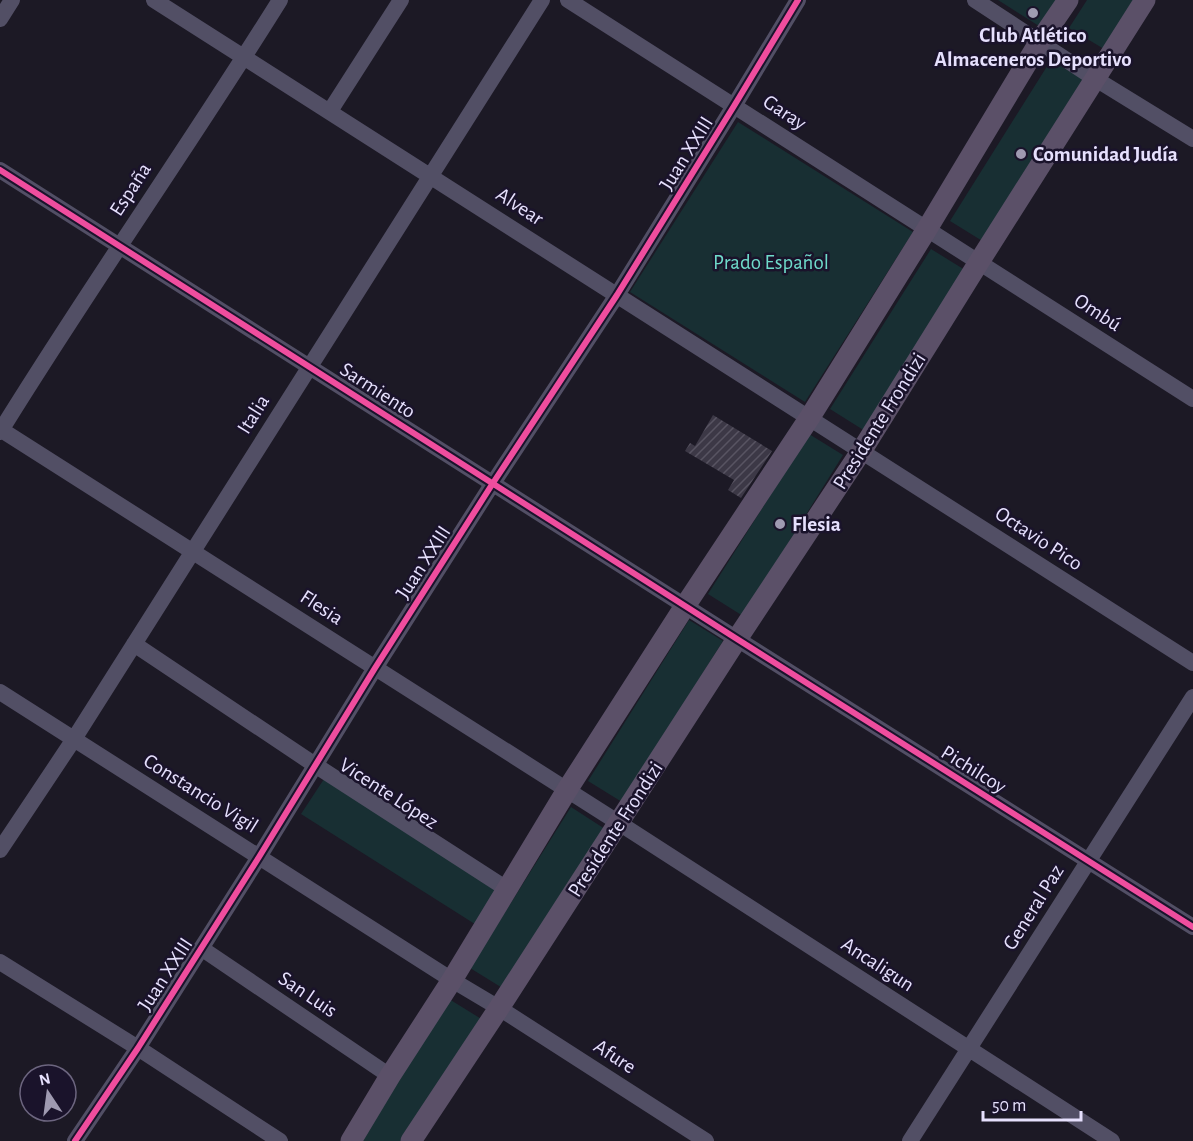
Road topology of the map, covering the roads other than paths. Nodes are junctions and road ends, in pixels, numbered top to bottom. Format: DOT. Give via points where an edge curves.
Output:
graph roads {
  1 [pos="12,0"];
  2 [pos="154,0"];
  3 [pos="279,0"];
  4 [pos="401,0"];
  5 [pos="542,0"];
  6 [pos="568,0"];
  7 [pos="798,0"];
  8 [pos="975,0"];
  9 [pos="1068,0"];
  10 [pos="1145,0"];
  11 [pos="0,19"];
  12 [pos="1040,41"];
  13 [pos="244,57"];
  14 [pos="1094,78"];
  15 [pos="734,106"];
  16 [pos="330,111"];
  17 [pos="1193,140"];
  18 [pos="0,170"];
  19 [pos="431,176"];
  20 [pos="927,229"];
  21 [pos="120,246"];
  22 [pos="979,262"];
  23 [pos="617,295"];
  24 [pos="310,367"];
  25 [pos="1193,399"];
  26 [pos="810,417"];
  27 [pos="1,430"];
  28 [pos="862,450"];
  29 [pos="493,483"];
  30 [pos="193,552"];
  31 [pos="685,606"];
  32 [pos="737,639"];
  33 [pos="134,644"];
  34 [pos="1193,663"];
  35 [pos="375,668"];
  36 [pos="0,692"];
  37 [pos="1193,697"];
  38 [pos="74,739"];
  39 [pos="315,765"];
  40 [pos="567,790"];
  41 [pos="619,823"];
  42 [pos="0,850"];
  43 [pos="259,857"];
  44 [pos="1088,861"];
  45 [pos="507,889"];
  46 [pos="1193,927"];
  47 [pos="201,948"];
  48 [pos="0,962"];
  49 [pos="452,980"];
  50 [pos="500,1008"];
  51 [pos="138,1048"];
  52 [pos="969,1049"];
  53 [pos="390,1076"];
  54 [pos="75,1141"];
  55 [pos="280,1141"];
  56 [pos="351,1141"];
  57 [pos="411,1141"];
  58 [pos="706,1141"];
  59 [pos="910,1141"];
  60 [pos="1112,1141"];
  1 -- 11 [label="street"];
  2 -- 13 [label="street, Alvear"];
  3 -- 13 [label="street, España"];
  4 -- 16 [label="street"];
  5 -- 19 [label="street, Italia"];
  6 -- 15 [label="street, Garay"];
  7 -- 15 [label="street, Juan XXIII"];
  8 -- 12 [label="street"];
  9 -- 12 [label="main road"];
  10 -- 14 [label="main road, Presidente Frondizi"];
  12 -- 14 [label="street"];
  12 -- 20 [label="main road"];
  13 -- 16 [label="street, Alvear"];
  13 -- 21 [label="street, España"];
  14 -- 17 [label="street"];
  14 -- 22 [label="main road, Presidente Frondizi"];
  15 -- 20 [label="street, Garay"];
  15 -- 23 [label="street, Juan XXIII"];
  16 -- 19 [label="street, Alvear"];
  18 -- 21 [label="street, Sarmiento"];
  19 -- 23 [label="street, Alvear"];
  19 -- 24 [label="street, Italia"];
  20 -- 22 [label="street, Garay"];
  20 -- 26 [label="main road"];
  21 -- 24 [label="street, Sarmiento"];
  21 -- 27 [label="street, España"];
  22 -- 25 [label="street, Ombú"];
  22 -- 28 [label="main road, Presidente Frondizi"];
  23 -- 26 [label="street, Alvear"];
  23 -- 29 [label="street, Juan XXIII"];
  24 -- 29 [label="street, Sarmiento"];
  24 -- 30 [label="street, Italia"];
  26 -- 28 [label="street, Alvear"];
  26 -- 31 [label="main road"];
  27 -- 30 [label="street, Flesia"];
  28 -- 32 [label="main road, Presidente Frondizi"];
  28 -- 34 [label="street, Octavio Pico"];
  29 -- 31 [label="street, Sarmiento"];
  29 -- 35 [label="street, Juan XXIII"];
  30 -- 33 [label="street, Italia"];
  30 -- 35 [label="street, Flesia"];
  31 -- 32 [label="street, Sarmiento"];
  31 -- 40 [label="main road"];
  32 -- 41 [label="main road, Presidente Frondizi"];
  32 -- 44 [label="street, Pichilcoy"];
  33 -- 38 [label="street, Italia"];
  33 -- 39 [label="street, Vicente López"];
  35 -- 39 [label="street, Juan XXIII"];
  35 -- 40 [label="street, Flesia"];
  36 -- 38 [label="street, Constancio Vigil"];
  37 -- 44 [label="street, General Paz"];
  38 -- 42 [label="street, Italia"];
  38 -- 43 [label="street, Constancio Vigil"];
  39 -- 43 [label="street, Juan XXIII"];
  39 -- 45 [label="street, Vicente López"];
  40 -- 41 [label="street, Flesia"];
  40 -- 45 [label="main road"];
  41 -- 50 [label="main road, Presidente Frondizi"];
  41 -- 52 [label="street, Ancaligun"];
  43 -- 47 [label="street, Juan XXIII"];
  43 -- 49 [label="street, Constancio Vigil"];
  44 -- 46 [label="street, Pichilcoy"];
  44 -- 52 [label="street, General Paz"];
  45 -- 49 [label="main road"];
  47 -- 51 [label="street, Juan XXIII"];
  47 -- 53 [label="street, San Luis"];
  48 -- 51 [label="street"];
  49 -- 50 [label="street, Constancio Vigil"];
  49 -- 53 [label="main road"];
  50 -- 57 [label="main road, Presidente Frondizi"];
  50 -- 58 [label="street, Afure"];
  51 -- 54 [label="street, Juan XXIII"];
  51 -- 55 [label="street"];
  52 -- 59 [label="street, General Paz"];
  52 -- 60 [label="street, Ancaligun"];
  53 -- 56 [label="main road"];
}
